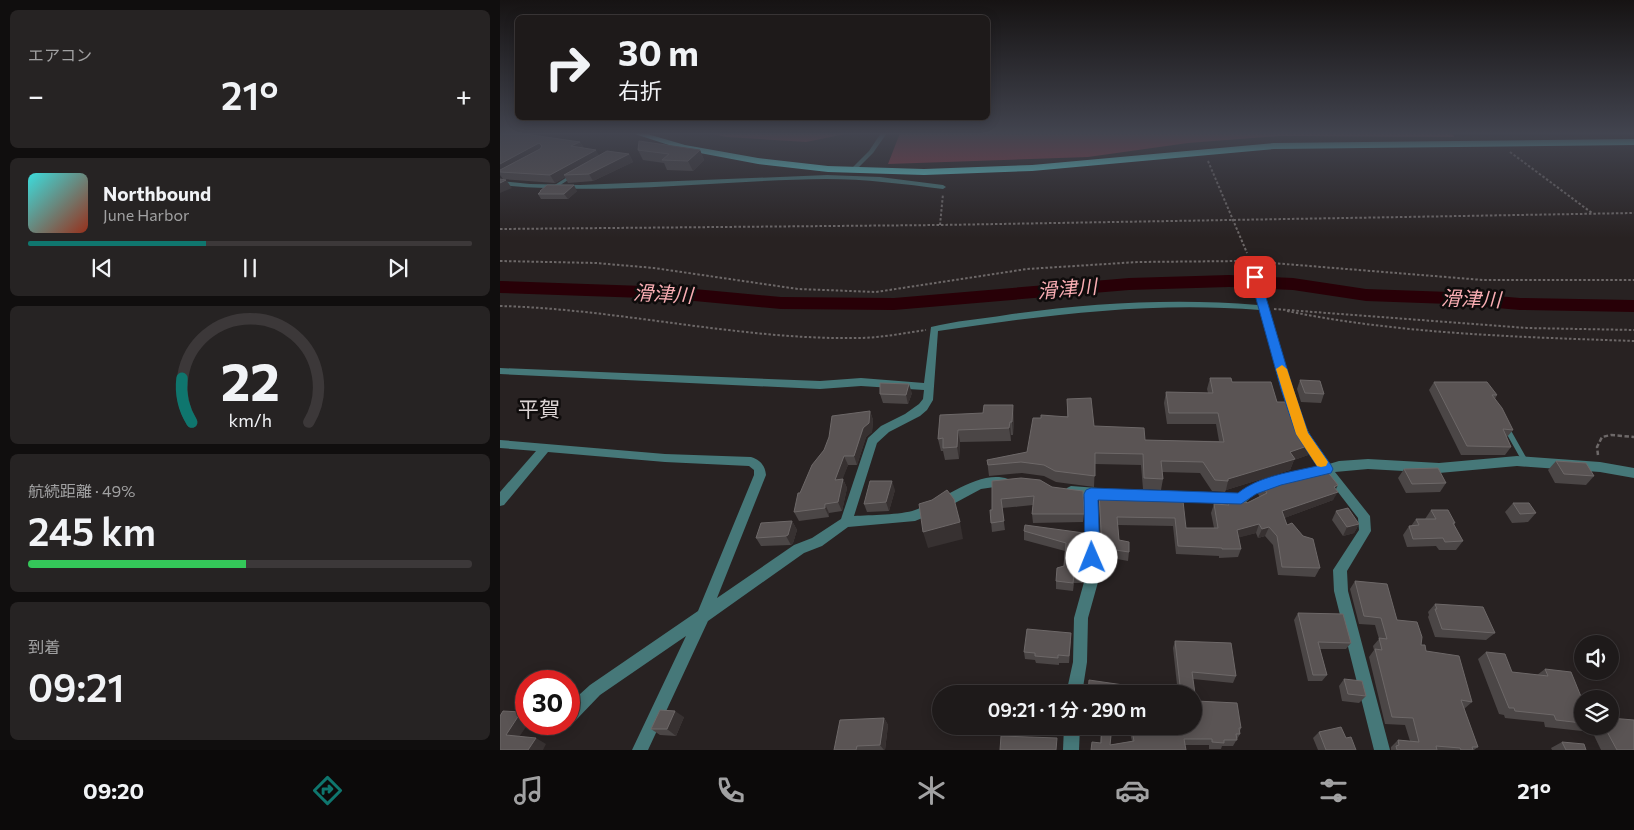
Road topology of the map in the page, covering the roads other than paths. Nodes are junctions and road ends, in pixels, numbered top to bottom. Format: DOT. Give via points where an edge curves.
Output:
graph roads {
  1 [pos="830,168"];
  2 [pos="1027,168"];
  3 [pos="853,170"];
  4 [pos="579,173"];
  5 [pos="500,183"];
  6 [pos="556,186"];
  7 [pos="943,187"];
  8 [pos="1251,262"];
  9 [pos="1264,307"];
  10 [pos="500,371"];
  11 [pos="930,387"];
  12 [pos="1506,427"];
  13 [pos="500,444"];
  14 [pos="546,447"];
  15 [pos="1526,462"];
  16 [pos="1327,469"];
  17 [pos="1634,473"];
  18 [pos="1013,481"];
  19 [pos="1062,490"];
  20 [pos="1091,494"];
  21 [pos="1119,494"];
  22 [pos="1138,494"];
  23 [pos="500,501"];
  24 [pos="846,522"];
  25 [pos="703,616"];
  26 [pos="1076,685"];
  27 [pos="580,704"];
  28 [pos="1072,735"];
  29 [pos="640,750"];
  30 [pos="1071,750"];
  31 [pos="1382,750"];
  1 -- 3 [label="highway"];
  2 -- 3 [label="highway" via="924,172"];
  4 -- 6 [label="lane"];
  5 -- 6 [label="street"];
  6 -- 7 [label="street" via="818,177 880,179"];
  8 -- 9 [label="street"];
  9 -- 11 [label="street" via="1172,304 1104,307 934,329"];
  9 -- 16 [label="street" via="1302,434"];
  10 -- 11 [label="street"];
  11 -- 24 [label="street" via="925,406 886,426 872,441"];
  12 -- 15 [label="lane"];
  13 -- 14 [label="street"];
  14 -- 23 [label="street"];
  14 -- 25 [label="street" via="757,465 760,475"];
  15 -- 16 [label="street" via="1497,461 1439,468 1368,464"];
  15 -- 17 [label="street" via="1600,466"];
  16 -- 22 [label="street" via="1251,490 1241,499"];
  16 -- 31 [label="street" via="1358,507 1366,524 1339,574"];
  18 -- 24 [label="street" via="979,484 915,516"];
  19 -- 20 [label="street"];
  20 -- 21 [label="street"];
  20 -- 26 [label="street" via="1093,575 1081,618"];
  24 -- 25 [label="street" via="817,542 799,549"];
  25 -- 27 [label="street" via="595,690"];
  25 -- 29 [label="street"];
  28 -- 30 [label="street"];
}
